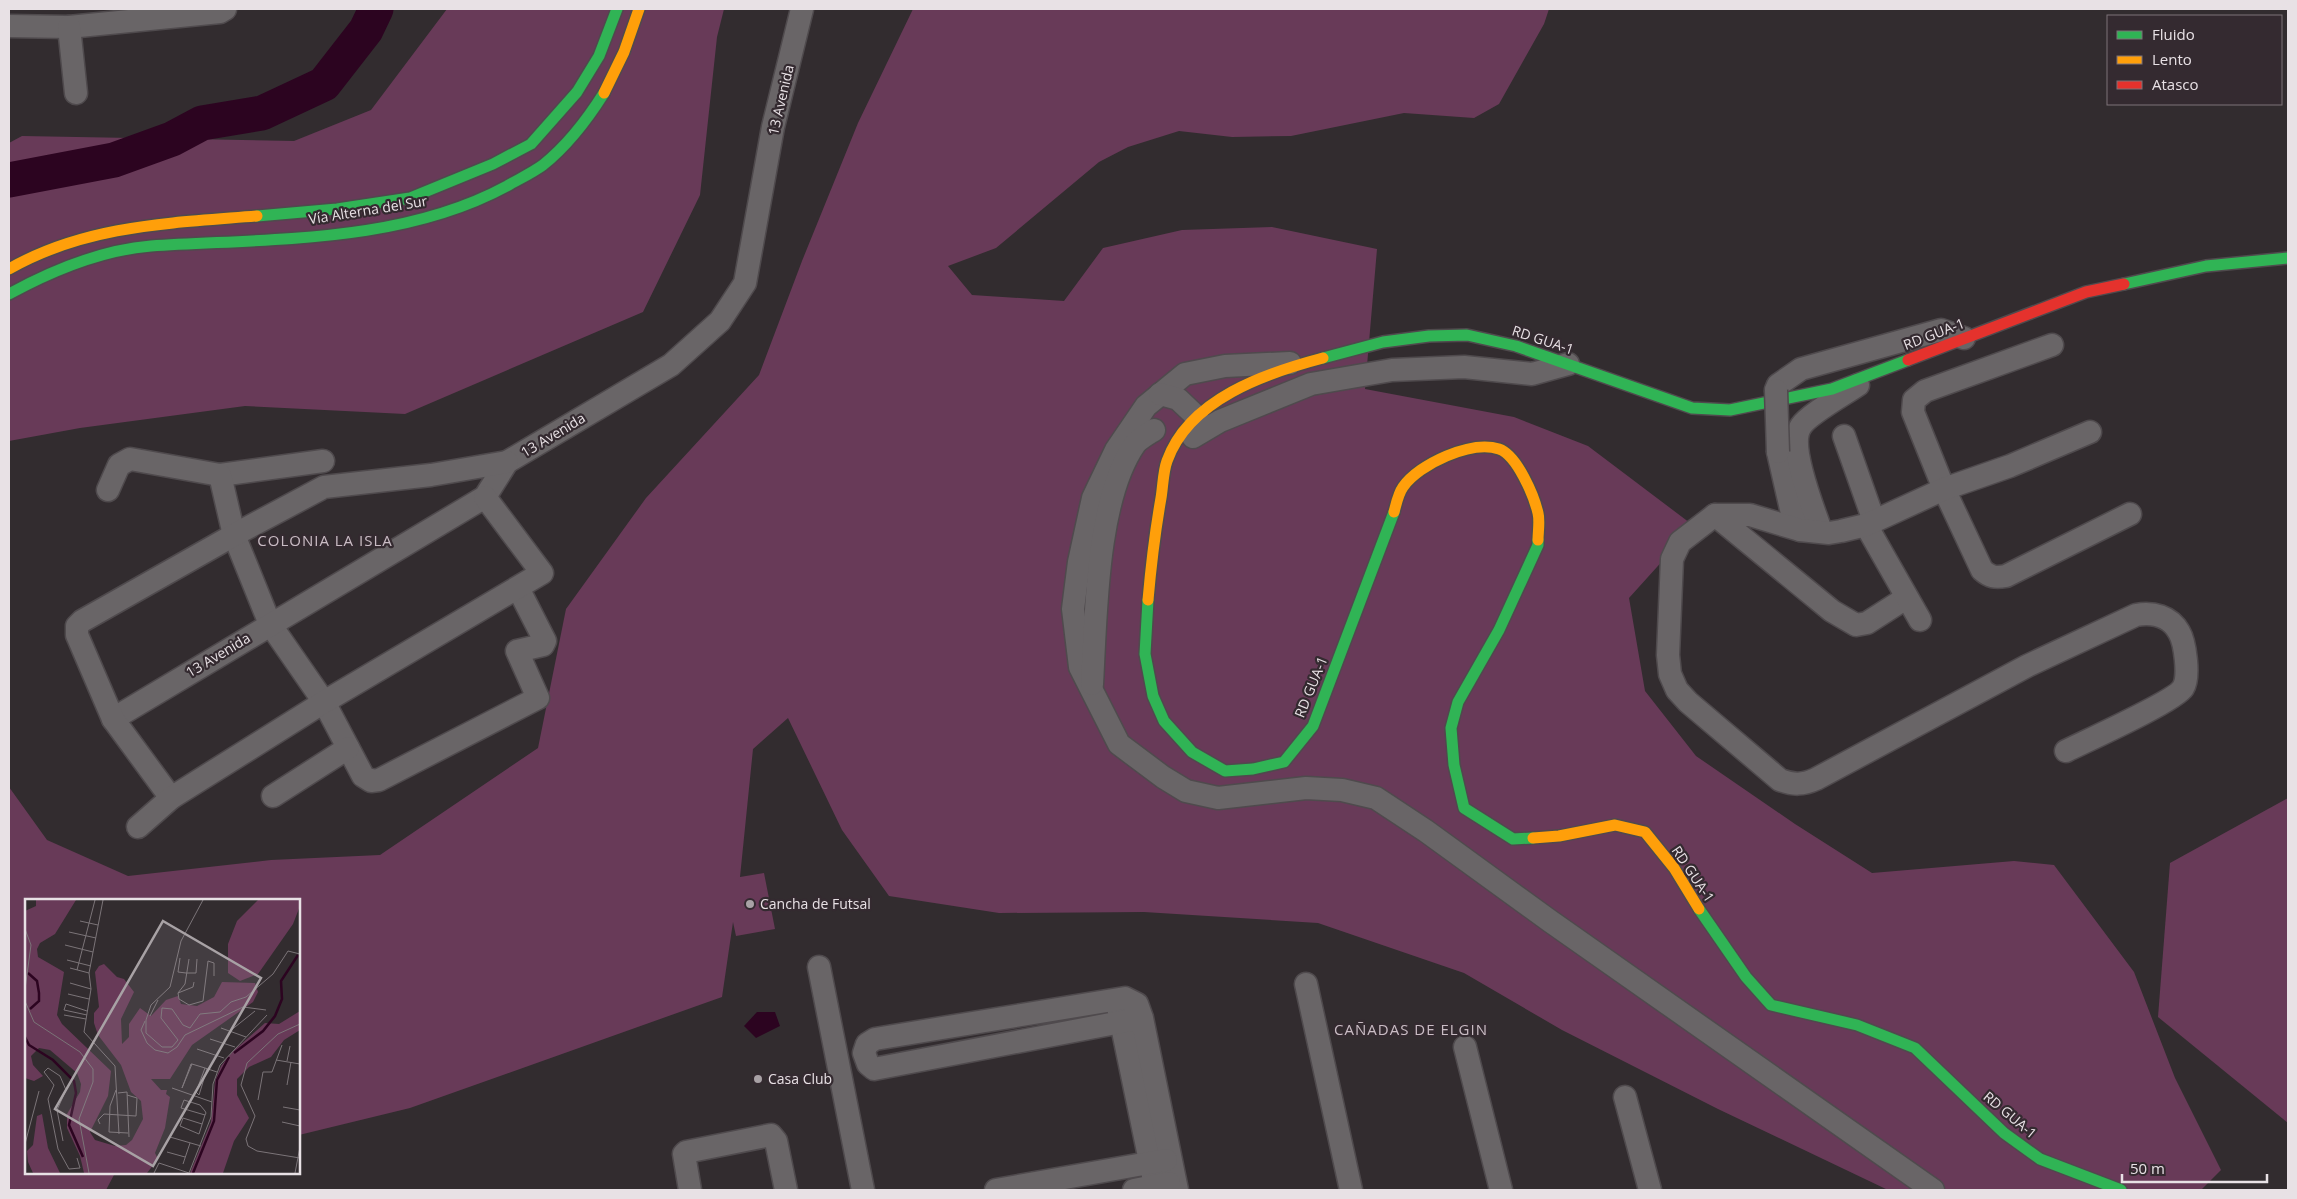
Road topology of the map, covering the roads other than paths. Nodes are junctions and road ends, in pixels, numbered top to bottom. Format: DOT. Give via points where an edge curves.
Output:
graph roads {
  1 [pos="225,9"];
  2 [pos="617,9"];
  3 [pos="639,9"];
  4 [pos="802,9"];
  5 [pos="9,26"];
  6 [pos="70,26"];
  7 [pos="76,93"];
  8 [pos="2288,258"];
  9 [pos="9,269"];
  10 [pos="9,294"];
  11 [pos="1964,338"];
  12 [pos="2052,345"];
  13 [pos="1303,363"];
  14 [pos="1568,364"];
  15 [pos="1877,372"];
  16 [pos="1160,394"];
  17 [pos="1195,427"];
  18 [pos="1154,430"];
  19 [pos="2090,432"];
  20 [pos="1844,436"];
  21 [pos="323,461"];
  22 [pos="507,462"];
  23 [pos="220,475"];
  24 [pos="1944,489"];
  25 [pos="108,490"];
  26 [pos="485,497"];
  27 [pos="2130,514"];
  28 [pos="1715,515"];
  29 [pos="1870,523"];
  30 [pos="1810,531"];
  31 [pos="234,534"];
  32 [pos="518,588"];
  33 [pos="1906,598"];
  34 [pos="1920,620"];
  35 [pos="270,624"];
  36 [pos="1092,692"];
  37 [pos="324,702"];
  38 [pos="113,719"];
  39 [pos="348,748"];
  40 [pos="2066,751"];
  41 [pos="273,796"];
  42 [pos="171,798"];
  43 [pos="138,827"];
  44 [pos="819,967"];
  45 [pos="1306,984"];
  46 [pos="1132,1020"];
  47 [pos="1465,1048"];
  48 [pos="1625,1097"];
  49 [pos="1160,1161"];
  50 [pos="1159,1188"];
  51 [pos="690,1190"];
  52 [pos="786,1190"];
  53 [pos="863,1190"];
  54 [pos="996,1190"];
  55 [pos="1351,1190"];
  56 [pos="1501,1190"];
  57 [pos="1650,1190"];
  58 [pos="1933,1190"];
  59 [pos="2121,1190"];
  1 -- 6 [label="street"];
  2 -- 9 [label="main road, Vía Alterna del Sur" via="599,56 577,92 532,144 493,164 410,198 337,209 136,226 81,238 30,257"];
  3 -- 10 [label="main road, Vía Alterna del Sur" via="617,70 595,108 572,137 543,165 504,188 454,210 340,233 140,247 89,258 41,276"];
  4 -- 22 [label="street, 13 Avenida" via="773,127 745,283 720,321 671,365"];
  5 -- 6 [label="street"];
  6 -- 7 [label="street"];
  8 -- 11 [label="main road, RD GUA-1" via="2206,266 2086,292"];
  11 -- 15 [label="main road, RD GUA-1"];
  11 -- 30 [label="street, bridge" via="1942,330 1802,369 1778,385 1778,452 1792,509"];
  12 -- 24 [label="street" via="1925,391 1914,400 1913,412"];
  13 -- 14 [label="main road, RD GUA-1" via="1383,342 1467,335 1516,346"];
  13 -- 16 [label="street" via="1225,366 1185,374"];
  13 -- 17 [label="main road, RD GUA-1" via="1230,394 1204,410"];
  14 -- 15 [label="main road, RD GUA-1" via="1692,408 1730,410 1832,389"];
  14 -- 17 [label="street" via="1532,374 1464,367 1392,370 1311,384 1220,421"];
  15 -- 30 [label="street" via="1807,420 1799,430 1797,448"];
  16 -- 17 [label="street" via="1178,399"];
  16 -- 36 [label="street" via="1146,406 1116,450 1092,498 1073,609 1080,667"];
  17 -- 59 [label="main road, RD GUA-1" via="1184,430 1168,461 1150,560 1145,654 1153,696 1164,721 1192,752 1225,771 1284,762 1313,726 1403,487 1431,463 1458,451 1479,447 1500,449 1515,462 1526,482 1538,514 1538,545 1499,630 1458,702 1451,728 1454,765 1464,808 1513,839 1559,836 1615,825 1645,832 1674,868 1746,977 1771,1005 1857,1025 1915,1048 2011,1138 2040,1158"];
  18 -- 36 [label="street" via="1136,443 1118,480 1102,538"];
  19 -- 24 [label="street" via="2010,466"];
  20 -- 29 [label="street"];
  21 -- 23 [label="street"];
  22 -- 26 [label="street, 13 Avenida"];
  22 -- 31 [label="street" via="431,475 324,487"];
  23 -- 25 [label="street" via="130,459 119,465"];
  23 -- 31 [label="street"];
  24 -- 27 [label="street" via="1982,570 1997,578"];
  24 -- 29 [label="street"];
  26 -- 32 [label="street" via="542,574"];
  26 -- 35 [label="street, 13 Avenida"];
  28 -- 30 [label="street" via="1750,515"];
  28 -- 33 [label="street" via="1856,626 1867,623"];
  28 -- 40 [label="street" via="1680,542 1672,559 1670,674 1677,690 1688,702 1780,780 1799,785 1816,780 2027,666 2136,615 2153,614 2169,621 2180,633 2182,641 2187,674 2184,687 2167,700"];
  29 -- 30 [label="street" via="1842,531"];
  29 -- 33 [label="street"];
  31 -- 35 [label="street"];
  31 -- 38 [label="street" via="77,626 77,635"];
  32 -- 37 [label="street"];
  32 -- 39 [label="street" via="545,641 543,645 517,651 538,698 379,780 371,781 363,776"];
  33 -- 34 [label="street"];
  35 -- 37 [label="street"];
  35 -- 38 [label="street, 13 Avenida"];
  36 -- 58 [label="street" via="1120,744 1186,791 1218,798 1306,788 1342,790 1376,798"];
  37 -- 39 [label="street"];
  37 -- 42 [label="street"];
  38 -- 42 [label="street"];
  39 -- 41 [label="street"];
  42 -- 43 [label="street"];
  44 -- 53 [label="street"];
  45 -- 55 [label="street"];
  46 -- 46 [label="street" via="1137,1004 1125,998 1116,999 875,1039 864,1053 874,1069"];
  46 -- 49 [label="street"];
  47 -- 56 [label="street"];
  48 -- 57 [label="street"];
  49 -- 50 [label="street"];
  49 -- 54 [label="street"];
  51 -- 52 [label="street" via="686,1152 771,1135 776,1141"];
}
